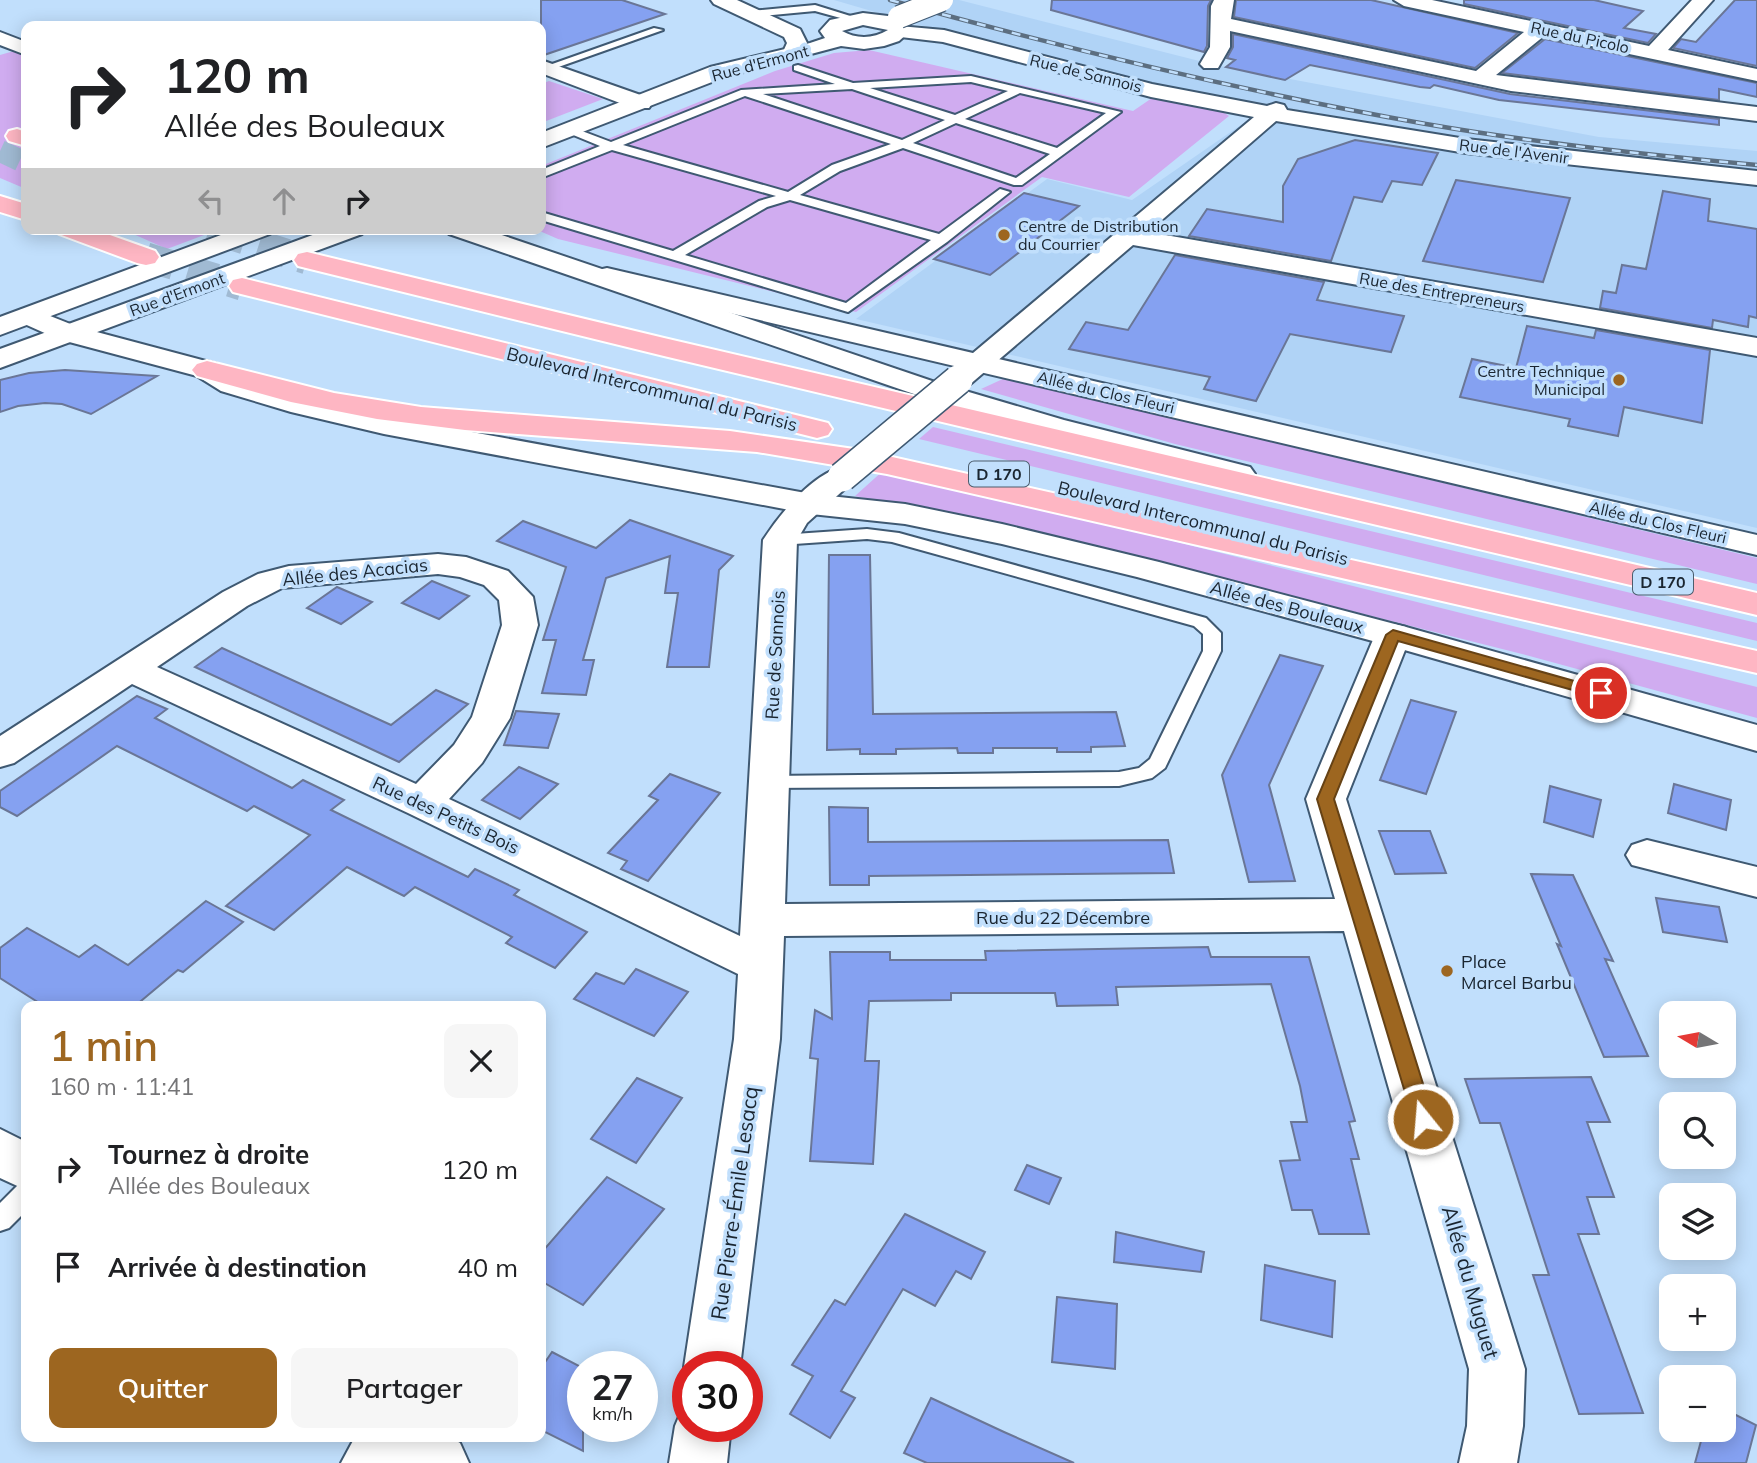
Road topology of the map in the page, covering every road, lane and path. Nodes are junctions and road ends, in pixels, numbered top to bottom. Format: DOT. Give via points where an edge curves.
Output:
graph roads {
  1 [pos="721,0"];
  2 [pos="942,0"];
  3 [pos="1224,0"];
  4 [pos="1404,0"];
  5 [pos="1703,0"];
  6 [pos="761,17"];
  7 [pos="855,19"];
  8 [pos="1220,23"];
  9 [pos="895,24"];
  10 [pos="1540,29"];
  11 [pos="657,30"];
  12 [pos="836,35"];
  13 [pos="0,38"];
  14 [pos="21,47"];
  15 [pos="794,52"];
  16 [pos="1654,53"];
  17 [pos="1211,64"];
  18 [pos="546,66"];
  19 [pos="546,68"];
  20 [pos="1757,75"];
  21 [pos="1479,79"];
  22 [pos="852,86"];
  23 [pos="1018,90"];
  24 [pos="746,92"];
  25 [pos="641,103"];
  26 [pos="1275,112"];
  27 [pos="1757,114"];
  28 [pos="955,119"];
  29 [pos="570,130"];
  30 [pos="546,140"];
  31 [pos="902,144"];
  32 [pos="611,146"];
  33 [pos="1059,153"];
  34 [pos="546,172"];
  35 [pos="1757,178"];
  36 [pos="1004,192"];
  37 [pos="790,196"];
  38 [pos="0,203"];
  39 [pos="21,211"];
  40 [pos="546,218"];
  41 [pos="85,235"];
  42 [pos="244,235"];
  43 [pos="249,235"];
  44 [pos="308,235"];
  45 [pos="339,235"];
  46 [pos="476,235"];
  47 [pos="1128,236"];
  48 [pos="942,239"];
  49 [pos="674,256"];
  50 [pos="146,257"];
  51 [pos="307,260"];
  52 [pos="585,271"];
  53 [pos="247,276"];
  54 [pos="0,302"];
  55 [pos="30,316"];
  56 [pos="0,327"];
  57 [pos="68,333"];
  58 [pos="1757,347"];
  59 [pos="0,359"];
  60 [pos="207,370"];
  61 [pos="969,371"];
  62 [pos="810,504"];
  63 [pos="780,540"];
  64 [pos="1757,545"];
  65 [pos="1569,560"];
  66 [pos="1757,604"];
  67 [pos="1393,635"];
  68 [pos="1757,660"];
  69 [pos="130,669"];
  70 [pos="1757,738"];
  71 [pos="0,754"];
  72 [pos="769,783"];
  73 [pos="422,803"];
  74 [pos="1647,855"];
  75 [pos="1757,882"];
  76 [pos="1362,915"];
  77 [pos="763,920"];
  78 [pos="760,965"];
  79 [pos="757,1039"];
  80 [pos="0,1150"];
  81 [pos="21,1165"];
  82 [pos="21,1199"];
  83 [pos="0,1220"];
  84 [pos="714,1351"];
  85 [pos="386,1442"];
  86 [pos="405,1442"];
  87 [pos="701,1442"];
  88 [pos="1492,1445"];
  89 [pos="370,1463"];
  90 [pos="440,1463"];
  91 [pos="698,1463"];
  1 -- 6 [label="street"];
  2 -- 9 [label="street, Rue d'Ermont, bridge"];
  3 -- 8 [label="street"];
  4 -- 10 [label="street, Rue du Picolo"];
  5 -- 16 [label="street"];
  6 -- 7 [label="lane" via="815,8"];
  6 -- 12 [label="street"];
  6 -- 15 [label="street"];
  7 -- 9 [label="street, Rue d'Ermont"];
  7 -- 12 [label="street, Rue d'Ermont"];
  8 -- 17 [label="street" via="1220,47"];
  8 -- 21 [label="street"];
  9 -- 12 [label="street, Rue d'Ermont" via="890,39 870,42"];
  9 -- 26 [label="street, Rue de Sannois" via="1151,89"];
  10 -- 16 [label="street, Rue du Picolo"];
  10 -- 21 [label="street"];
  11 -- 18 [label="lane"];
  12 -- 15 [label="street, Rue d'Ermont"];
  13 -- 14 [label="street"];
  15 -- 22 [label="lane"];
  15 -- 25 [label="street, Rue d'Ermont" via="718,72"];
  16 -- 20 [label="street, Rue du Picolo"];
  19 -- 25 [label="street"];
  21 -- 27 [label="street"];
  22 -- 23 [label="lane" via="971,79"];
  22 -- 24 [label="lane"];
  22 -- 28 [label="lane"];
  23 -- 28 [label="lane"];
  23 -- 33 [label="lane" via="1115,112"];
  24 -- 31 [label="lane"];
  24 -- 32 [label="lane"];
  25 -- 29 [label="street, Rue d'Ermont"];
  26 -- 35 [label="street, Rue de l'Avenir" via="1466,146"];
  26 -- 47 [label="street"];
  28 -- 31 [label="lane"];
  28 -- 33 [label="lane"];
  29 -- 30 [label="street, Rue d'Ermont"];
  29 -- 32 [label="lane"];
  31 -- 33 [label="lane" via="1018,182"];
  31 -- 37 [label="lane" via="836,168"];
  32 -- 34 [label="lane"];
  32 -- 37 [label="lane"];
  36 -- 48 [label="lane"];
  37 -- 48 [label="lane"];
  37 -- 49 [label="lane" via="762,204"];
  38 -- 39 [label="highway"];
  40 -- 49 [label="lane"];
  41 -- 50 [label="highway"];
  42 -- 55 [label="street, Rue d'Ermont"];
  43 -- 57 [label="street" via="230,251 108,297"];
  44 -- 53 [label="street" via="267,252"];
  45 -- 53 [label="street, Rue d'Ermont"];
  46 -- 52 [label="street, Allée du Clos Fleuri"];
  47 -- 58 [label="street, Rue des Entrepreneurs"];
  47 -- 61 [label="street"];
  48 -- 49 [label="lane" via="848,307"];
  51 -- 65 [label="highway, D 170"];
  52 -- 61 [label="street, Allée du Clos Fleuri"];
  52 -- 65 [label="street" via="783,342 993,409"];
  53 -- 57 [label="street, Rue d'Ermont"];
  53 -- 68 [label="highway, Boulevard Intercommunal du Parisis / D 170" via="484,348"];
  54 -- 55 [label="street, Allée des Bouleaux"];
  55 -- 56 [label="street, Rue d'Ermont"];
  55 -- 57 [label="street, Allée des Bouleaux"];
  57 -- 59 [label="street, Rue d'Ermont"];
  57 -- 60 [label="street, Allée des Bouleaux"];
  60 -- 62 [label="street, Allée des Bouleaux" via="231,385 384,425"];
  60 -- 68 [label="highway" via="376,410 810,449"];
  61 -- 62 [label="street, bridge"];
  61 -- 64 [label="street, Allée du Clos Fleuri"];
  62 -- 63 [label="street" via="794,517"];
  62 -- 67 [label="street, Allée des Bouleaux" via="905,514 1002,534"];
  63 -- 72 [label="street, Rue de Sannois"];
  63 -- 72 [label="lane" via="867,534 893,537 1200,622 1212,634 1212,651 1158,763 1145,774 1119,779"];
  65 -- 66 [label="highway, D 170"];
  67 -- 70 [label="street, Allée des Bouleaux"];
  67 -- 76 [label="street, Allée du Muguet" via="1326,799"];
  69 -- 71 [label="street, Allée des Acacias"];
  69 -- 73 [label="street, Rue des Petits Bois"];
  69 -- 73 [label="street, Allée des Acacias" via="234,598 270,581 382,566 438,564 466,567 496,578 516,597 520,625 491,718 468,754"];
  72 -- 77 [label="street, Rue de Sannois"];
  73 -- 78 [label="street, Rue des Petits Bois"];
  74 -- 75 [label="street"];
  76 -- 77 [label="street, Rue du 22 Décembre"];
  76 -- 88 [label="street, Allée du Muguet" via="1497,1369"];
  77 -- 78 [label="street, Rue de Sannois"];
  78 -- 79 [label="street, Rue de Sannois"];
  79 -- 84 [label="street, Rue Pierre-Émile Lesacq"];
  80 -- 81 [label="street"];
  82 -- 83 [label="lane"];
  85 -- 89 [label="street"];
  86 -- 90 [label="street"];
  87 -- 91 [label="street"];
}
